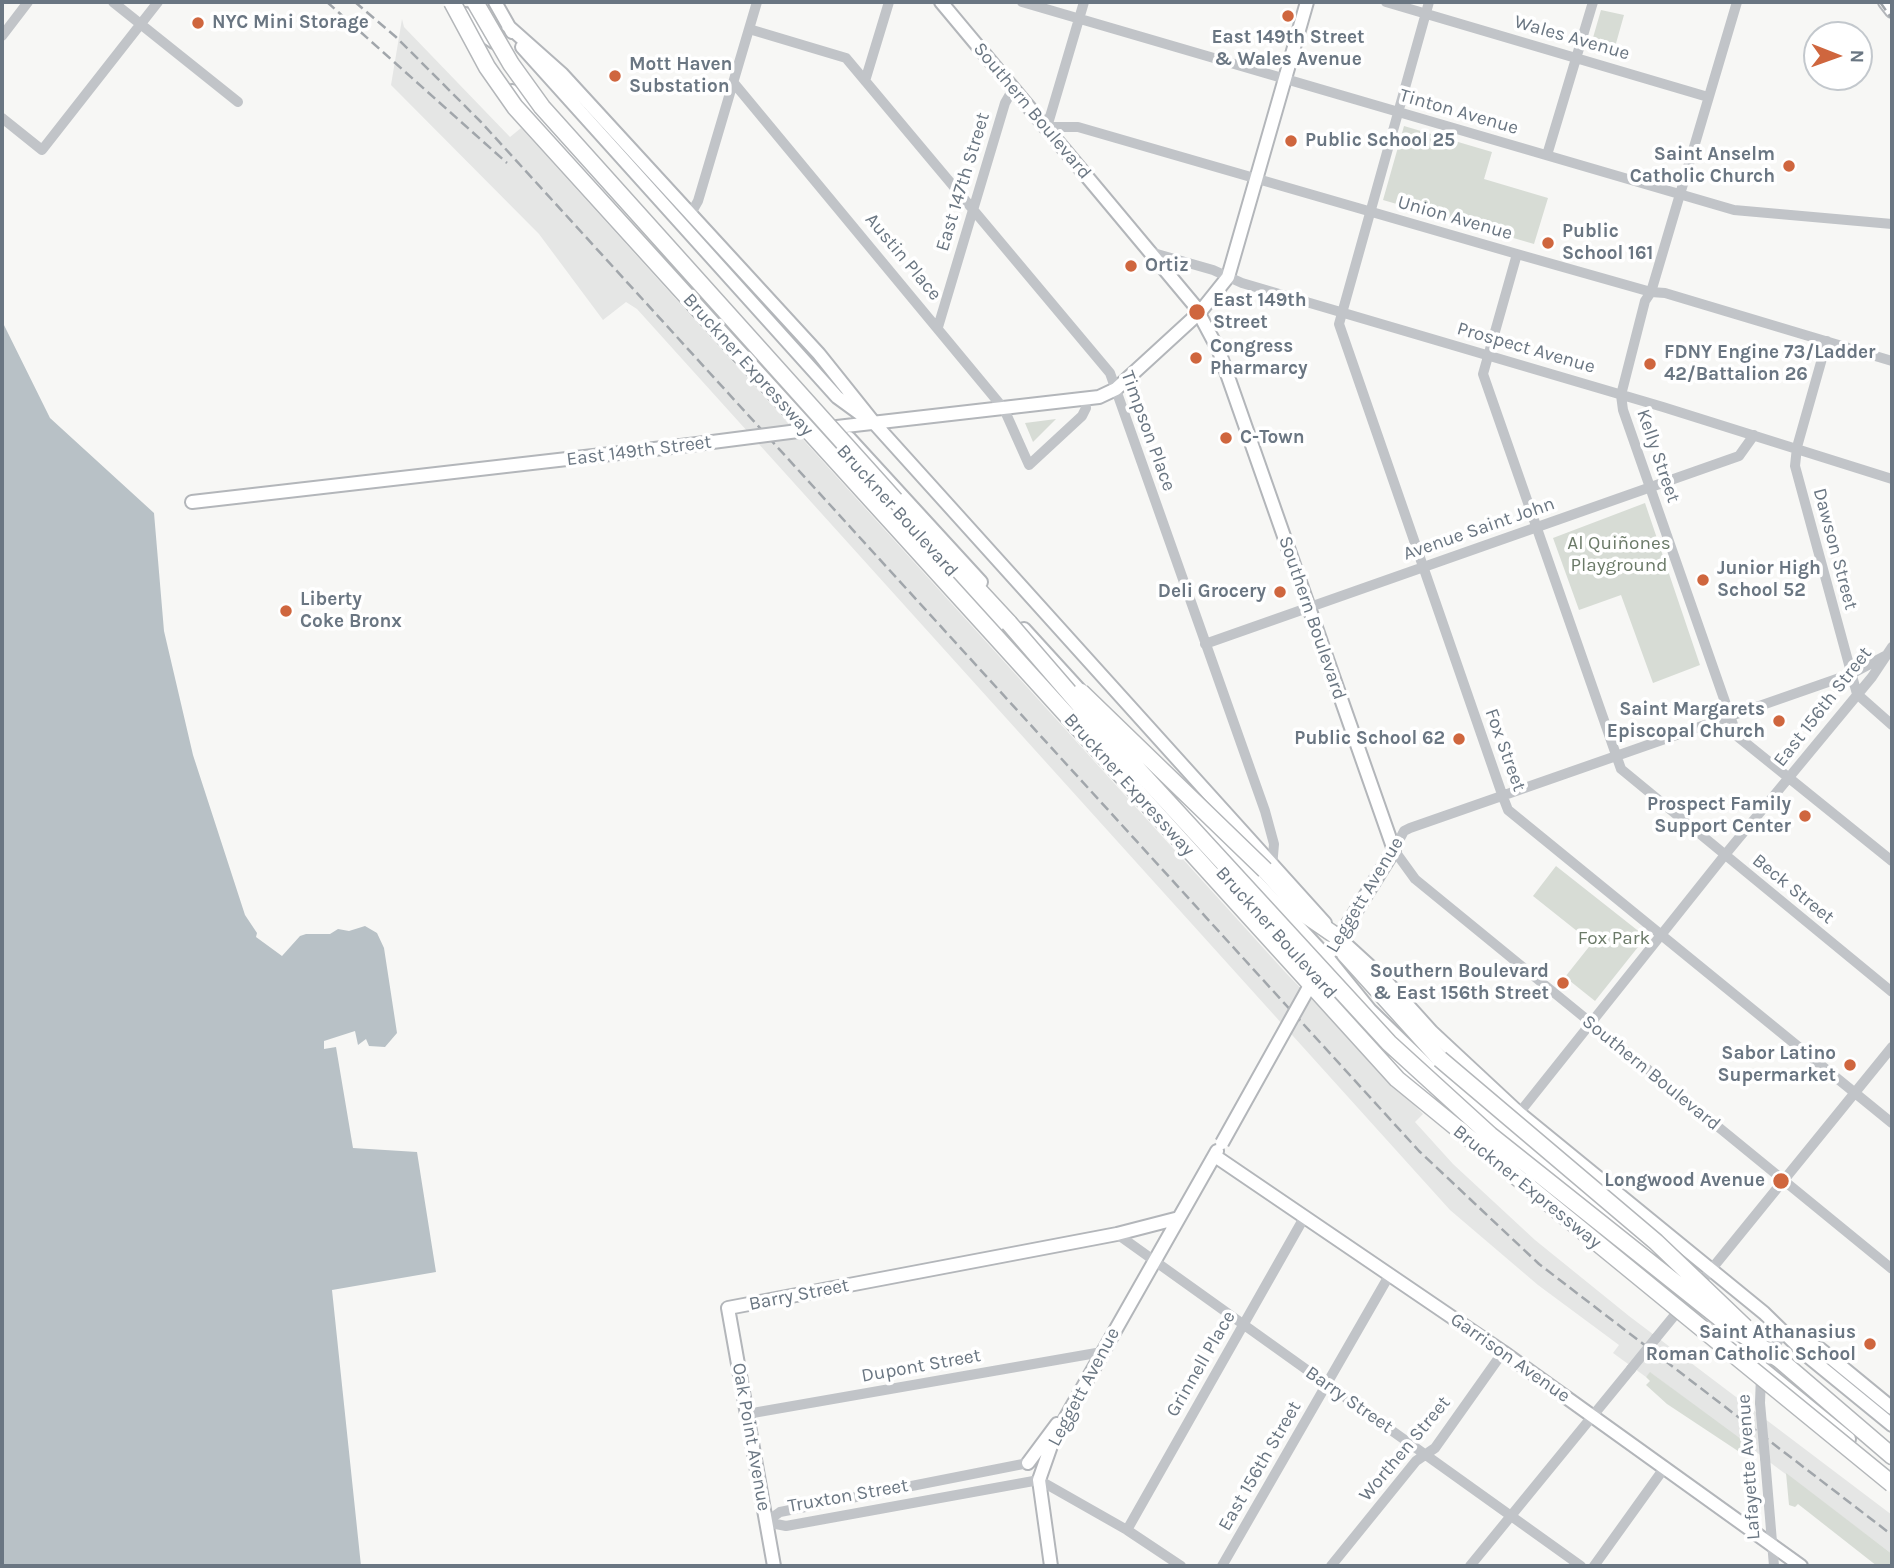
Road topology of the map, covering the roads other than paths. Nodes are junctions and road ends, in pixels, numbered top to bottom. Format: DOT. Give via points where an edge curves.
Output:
graph roads {
  1 [pos="29,2"];
  2 [pos="113,2"];
  3 [pos="158,2"];
  4 [pos="475,2"];
  5 [pos="495,2"];
  6 [pos="757,2"];
  7 [pos="889,2"];
  8 [pos="1022,2"];
  9 [pos="1084,2"];
  10 [pos="1307,2"];
  11 [pos="1386,2"];
  12 [pos="1429,2"];
  13 [pos="1593,2"];
  14 [pos="1737,2"];
  15 [pos="1885,2"];
  16 [pos="458,3"];
  17 [pos="944,3"];
  18 [pos="1892,11"];
  19 [pos="1426,13"];
  20 [pos="1079,19"];
  21 [pos="141,24"];
  22 [pos="508,26"];
  23 [pos="749,29"];
  24 [pos="2,36"];
  25 [pos="1576,58"];
  26 [pos="1285,79"];
  27 [pos="865,81"];
  28 [pos="733,82"];
  29 [pos="1013,89"];
  30 [pos="1708,97"];
  31 [pos="238,102"];
  32 [pos="1398,113"];
  33 [pos="2,118"];
  34 [pos="1047,127"];
  35 [pos="1547,155"];
  36 [pos="602,164"];
  37 [pos="1256,177"];
  38 [pos="1680,195"];
  39 [pos="973,209"];
  40 [pos="1369,211"];
  41 [pos="690,215"];
  42 [pos="632,222"];
  43 [pos="1892,224"];
  44 [pos="1150,252"];
  45 [pos="1517,254"];
  46 [pos="1228,277"];
  47 [pos="1651,292"];
  48 [pos="1200,312"];
  49 [pos="1340,313"];
  50 [pos="938,327"];
  51 [pos="1827,341"];
  52 [pos="1488,356"];
  53 [pos="1892,361"];
  54 [pos="1116,389"];
  55 [pos="1621,394"];
  56 [pos="1085,399"];
  57 [pos="1004,409"];
  58 [pos="875,424"];
  59 [pos="840,428"];
  60 [pos="823,429"];
  61 [pos="1754,435"];
  62 [pos="1797,447"];
  63 [pos="1892,479"];
  64 [pos="1650,488"];
  65 [pos="192,502"];
  66 [pos="1536,528"];
  67 [pos="1423,567"];
  68 [pos="1309,608"];
  69 [pos="1009,623"];
  70 [pos="1205,644"];
  71 [pos="1892,647"];
  72 [pos="1885,656"];
  73 [pos="1851,674"];
  74 [pos="1857,694"];
  75 [pos="1730,717"];
  76 [pos="1892,725"];
  77 [pos="1616,756"];
  78 [pos="1790,778"];
  79 [pos="1503,797"];
  80 [pos="1394,850"];
  81 [pos="1724,856"];
  82 [pos="1892,861"];
  83 [pos="1268,868"];
  84 [pos="1661,935"];
  85 [pos="1339,938"];
  86 [pos="1327,957"];
  87 [pos="1315,977"];
  88 [pos="1892,992"];
  89 [pos="1590,1023"];
  90 [pos="1892,1047"];
  91 [pos="1854,1093"];
  92 [pos="1519,1113"];
  93 [pos="1892,1123"];
  94 [pos="1504,1131"];
  95 [pos="1491,1148"];
  96 [pos="1215,1156"];
  97 [pos="1783,1181"];
  98 [pos="1306,1216"];
  99 [pos="1179,1218"];
  100 [pos="1117,1234"];
  101 [pos="1154,1259"];
  102 [pos="1711,1269"];
  103 [pos="1892,1269"];
  104 [pos="1390,1274"];
  105 [pos="1695,1289"];
  106 [pos="1684,1303"];
  107 [pos="728,1308"];
  108 [pos="1243,1325"];
  109 [pos="1785,1331"];
  110 [pos="1102,1352"];
  111 [pos="1503,1352"];
  112 [pos="1776,1355"];
  113 [pos="1762,1365"];
  114 [pos="1327,1384"];
  115 [pos="1892,1408"];
  116 [pos="747,1414"];
  117 [pos="1067,1414"];
  118 [pos="1592,1416"];
  119 [pos="1892,1425"];
  120 [pos="1892,1448"];
  121 [pos="1426,1454"];
  122 [pos="1892,1456"];
  123 [pos="1028,1463"];
  124 [pos="1665,1467"];
  125 [pos="1892,1476"];
  126 [pos="1039,1480"];
  127 [pos="1892,1484"];
  128 [pos="1511,1516"];
  129 [pos="766,1522"];
  130 [pos="1127,1530"];
  131 [pos="1772,1544"];
  132 [pos="774,1566"];
  133 [pos="1051,1566"];
  134 [pos="1181,1566"];
  135 [pos="1222,1566"];
  136 [pos="1331,1566"];
  137 [pos="1471,1566"];
  138 [pos="1581,1566"];
  139 [pos="1594,1566"];
  140 [pos="1774,1566"];
  141 [pos="1801,1566"];
  1 -- 24 [label="street"];
  2 -- 21 [label="street"];
  3 -- 21 [label="street"];
  4 -- 69 [label="highway, Bruckner Expressway, bridge" via="524,83 597,171"];
  5 -- 22 [label="main road, Bruckner Boulevard"];
  6 -- 23 [label="street"];
  7 -- 27 [label="street"];
  8 -- 20 [label="street, Tinton Avenue"];
  9 -- 20 [label="street"];
  10 -- 26 [label="main road, East 149th Street"];
  11 -- 19 [label="street, Wales Avenue"];
  12 -- 19 [label="street"];
  13 -- 25 [label="street"];
  14 -- 30 [label="street"];
  15 -- 18 [label="main road"];
  16 -- 36 [label="main road, Bruckner Boulevard" via="479,32"];
  16 -- 42 [label="main road, Bruckner Boulevard" via="504,82"];
  16 -- 127 [label="highway, Bruckner Expressway, bridge" via="487,67 515,107 1397,1079"];
  17 -- 29 [label="main road, Southern Boulevard"];
  19 -- 25 [label="street, Wales Avenue"];
  19 -- 32 [label="street"];
  20 -- 26 [label="street, Tinton Avenue"];
  20 -- 34 [label="street"];
  21 -- 31 [label="street"];
  21 -- 33 [label="street" via="42,150"];
  22 -- 41 [label="main road, Bruckner Boulevard" via="562,74"];
  22 -- 58 [label="main road, Bruckner Boulevard" via="586,121 836,397"];
  23 -- 27 [label="street, Timpson Place" via="846,58"];
  23 -- 28 [label="street"];
  25 -- 30 [label="street, Wales Avenue"];
  25 -- 35 [label="street"];
  26 -- 32 [label="street, Tinton Avenue"];
  26 -- 37 [label="main road, East 149th Street"];
  27 -- 39 [label="street, Timpson Place"];
  28 -- 41 [label="street"];
  28 -- 50 [label="street, Austin Place"];
  29 -- 34 [label="main road, Southern Boulevard"];
  29 -- 39 [label="street, East 147th Street"];
  30 -- 38 [label="street"];
  32 -- 35 [label="street, Tinton Avenue"];
  32 -- 40 [label="street"];
  34 -- 37 [label="street, Union Avenue" via="1079,127"];
  34 -- 44 [label="main road, Southern Boulevard"];
  35 -- 38 [label="street, Tinton Avenue"];
  36 -- 42 [label="main road"];
  36 -- 59 [label="main road, Bruckner Boulevard"];
  37 -- 40 [label="street, Union Avenue"];
  37 -- 46 [label="main road, East 149th Street"];
  38 -- 43 [label="street, Tinton Avenue" via="1734,210"];
  38 -- 47 [label="street"];
  39 -- 50 [label="street, East 147th Street"];
  39 -- 54 [label="street, Timpson Place" via="1110,373"];
  40 -- 45 [label="street, Union Avenue"];
  40 -- 49 [label="street"];
  41 -- 58 [label="main road, Bruckner Boulevard" via="819,354"];
  42 -- 60 [label="main road, Bruckner Boulevard"];
  44 -- 46 [label="street, Prospect Avenue"];
  44 -- 48 [label="main road, Southern Boulevard"];
  45 -- 47 [label="street, Union Avenue"];
  45 -- 52 [label="street, Beck Street"];
  46 -- 48 [label="main road, East 149th Street"];
  46 -- 49 [label="street, Prospect Avenue"];
  47 -- 51 [label="street, Union Avenue"];
  47 -- 55 [label="street"];
  48 -- 54 [label="main road, East 149th Street"];
  48 -- 68 [label="main road, Southern Boulevard" via="1222,360"];
  49 -- 52 [label="street, Prospect Avenue"];
  49 -- 67 [label="street, Fox Street" via="1340,329"];
  50 -- 57 [label="street, Austin Place"];
  51 -- 53 [label="street, Union Avenue"];
  51 -- 62 [label="street, Dawson Street"];
  52 -- 55 [label="street, Prospect Avenue"];
  52 -- 66 [label="street, Beck Street" via="1483,374"];
  54 -- 56 [label="main road, East 149th Street"];
  54 -- 70 [label="street, Timpson Place"];
  55 -- 61 [label="street, Prospect Avenue"];
  55 -- 64 [label="street, Kelly Street"];
  56 -- 57 [label="main road, East 149th Street"];
  56 -- 57 [label="street, Austin Place" via="1082,416 1029,466"];
  57 -- 58 [label="main road, East 149th Street"];
  58 -- 59 [label="main road, East 149th Street"];
  58 -- 83 [label="main road, Bruckner Boulevard"];
  59 -- 60 [label="main road, East 149th Street"];
  59 -- 86 [label="main road, Bruckner Boulevard"];
  60 -- 65 [label="main road, East 149th Street, bridge"];
  60 -- 87 [label="main road, Bruckner Boulevard"];
  61 -- 62 [label="street, Prospect Avenue"];
  61 -- 64 [label="street, Avenue Saint John" via="1739,456"];
  62 -- 63 [label="street, Prospect Avenue"];
  62 -- 73 [label="street, Dawson Street" via="1795,466"];
  64 -- 66 [label="street, Avenue Saint John"];
  64 -- 75 [label="street, Kelly Street"];
  66 -- 67 [label="street, Avenue Saint John"];
  66 -- 77 [label="street, Beck Street"];
  67 -- 68 [label="street, Avenue Saint John"];
  67 -- 79 [label="street, Fox Street"];
  68 -- 70 [label="street, Avenue Saint John"];
  68 -- 80 [label="main road, Southern Boulevard"];
  69 -- 83 [label="highway, bridge"];
  69 -- 112 [label="highway, Bruckner Expressway, bridge" via="1389,1043 1490,1135 1726,1323"];
  70 -- 83 [label="street, Timpson Place" via="1265,811 1274,844"];
  71 -- 72 [label="street, East 156th Street"];
  72 -- 73 [label="street, Leggett Avenue"];
  72 -- 74 [label="street, East 156th Street"];
  73 -- 74 [label="street, Dawson Street"];
  73 -- 75 [label="street, Leggett Avenue"];
  74 -- 76 [label="street"];
  74 -- 78 [label="street, East 156th Street"];
  75 -- 77 [label="street, Leggett Avenue"];
  75 -- 78 [label="street, Kelly Street" via="1737,736"];
  77 -- 79 [label="street, Leggett Avenue"];
  77 -- 81 [label="street, Beck Street" via="1621,769"];
  78 -- 81 [label="street, East 156th Street"];
  78 -- 82 [label="street, Kelly Street"];
  79 -- 80 [label="street, Leggett Avenue" via="1404,831"];
  79 -- 84 [label="street, Fox Street" via="1508,810"];
  80 -- 85 [label="main road, Leggett Avenue"];
  80 -- 89 [label="street, Southern Boulevard" via="1415,879"];
  81 -- 84 [label="street, East 156th Street"];
  81 -- 88 [label="street, Beck Street"];
  83 -- 85 [label="highway" via="1304,914"];
  84 -- 89 [label="street, East 156th Street"];
  84 -- 91 [label="street, Fox Street"];
  85 -- 86 [label="main road, Leggett Avenue"];
  85 -- 92 [label="main road"];
  85 -- 112 [label="highway, bridge" via="1345,954 1440,1059 1656,1242"];
  86 -- 87 [label="main road, Leggett Avenue"];
  86 -- 94 [label="main road, Bruckner Boulevard" via="1370,1010"];
  87 -- 95 [label="main road, Bruckner Boulevard" via="1400,1067"];
  87 -- 96 [label="main road, Leggett Avenue, bridge"];
  89 -- 92 [label="street, East 156th Street"];
  89 -- 97 [label="street, Southern Boulevard"];
  90 -- 91 [label="street"];
  91 -- 93 [label="street, Fox Street"];
  91 -- 97 [label="street"];
  92 -- 94 [label="street, East 156th Street"];
  92 -- 102 [label="main road"];
  94 -- 95 [label="street, East 156th Street"];
  94 -- 105 [label="main road, Bruckner Boulevard"];
  95 -- 106 [label="main road, Bruckner Boulevard"];
  96 -- 98 [label="main road, Garrison Avenue"];
  96 -- 99 [label="main road, Leggett Avenue"];
  97 -- 102 [label="street"];
  97 -- 103 [label="street, Southern Boulevard"];
  98 -- 104 [label="main road, Garrison Avenue"];
  98 -- 108 [label="street, Grinnell Place"];
  99 -- 100 [label="main road, Barry Street"];
  99 -- 101 [label="main road, Leggett Avenue"];
  100 -- 101 [label="street, Barry Street"];
  100 -- 107 [label="main road, Barry Street"];
  101 -- 108 [label="street, Barry Street"];
  101 -- 110 [label="main road, Leggett Avenue"];
  102 -- 105 [label="street"];
  102 -- 109 [label="main road"];
  104 -- 111 [label="main road, Garrison Avenue"];
  104 -- 114 [label="street, East 156th Street"];
  105 -- 106 [label="street"];
  105 -- 112 [label="main road, Bruckner Boulevard"];
  106 -- 113 [label="main road, Bruckner Boulevard"];
  106 -- 118 [label="street, bridge"];
  107 -- 116 [label="main road, Oak Point Avenue"];
  108 -- 114 [label="street, Barry Street"];
  108 -- 130 [label="street, Grinnell Place"];
  109 -- 112 [label="street, Lafayette Avenue"];
  109 -- 115 [label="main road" via="1820,1349"];
  109 -- 119 [label="main road" via="1810,1358"];
  110 -- 116 [label="street, Dupont Street"];
  110 -- 117 [label="main road, Leggett Avenue"];
  111 -- 118 [label="main road, Garrison Avenue"];
  111 -- 121 [label="street, Worthen Street"];
  112 -- 113 [label="street, Lafayette Avenue"];
  112 -- 120 [label="main road, Bruckner Boulevard"];
  112 -- 122 [label="highway, Bruckner Expressway"];
  113 -- 125 [label="main road, Bruckner Boulevard"];
  113 -- 131 [label="street, Lafayette Avenue, bridge" via="1760,1404"];
  114 -- 121 [label="street, Barry Street"];
  114 -- 135 [label="street, East 156th Street"];
  116 -- 129 [label="main road, Oak Point Avenue"];
  117 -- 123 [label="main road"];
  117 -- 126 [label="main road, Leggett Avenue"];
  118 -- 124 [label="main road, Garrison Avenue"];
  118 -- 128 [label="street"];
  121 -- 128 [label="street, Barry Street"];
  121 -- 136 [label="street, Worthen Street"];
  123 -- 129 [label="street, Truxton Street" via="780,1512"];
  124 -- 131 [label="main road, Garrison Avenue"];
  124 -- 139 [label="street"];
  126 -- 129 [label="street, Truxton Street" via="783,1526"];
  126 -- 130 [label="street"];
  126 -- 133 [label="main road"];
  128 -- 137 [label="street"];
  128 -- 138 [label="street, Barry Street"];
  129 -- 132 [label="main road, Oak Point Avenue"];
  130 -- 134 [label="street"];
  131 -- 140 [label="street, Lafayette Avenue"];
  131 -- 141 [label="main road, Garrison Avenue"];
}
